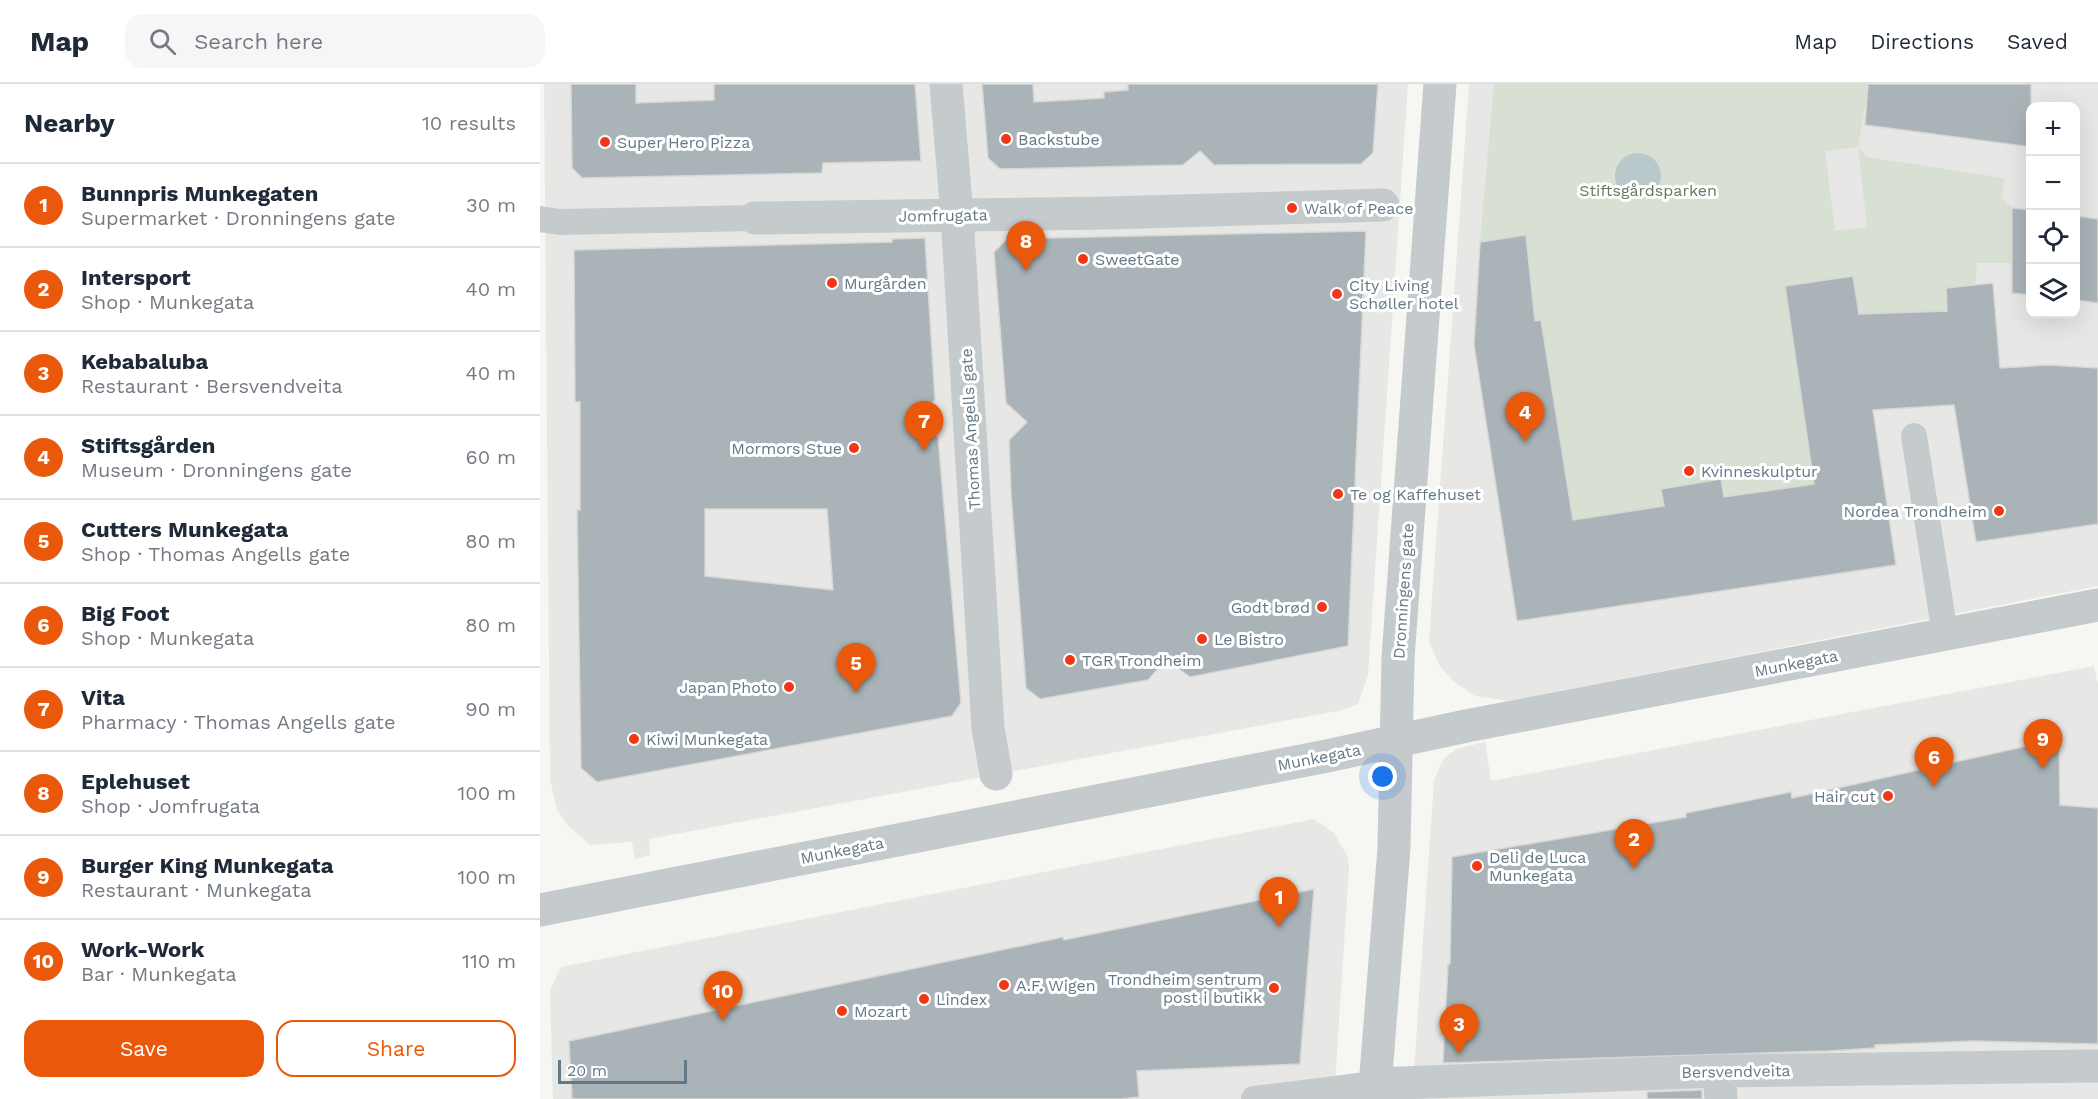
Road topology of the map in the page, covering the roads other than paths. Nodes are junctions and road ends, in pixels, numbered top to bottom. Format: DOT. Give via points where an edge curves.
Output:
graph roads {
  1 [pos="946,84"];
  2 [pos="1440,84"];
  3 [pos="1383,205"];
  4 [pos="957,215"];
  5 [pos="755,218"];
  6 [pos="540,219"];
  7 [pos="1914,436"];
  8 [pos="2098,605"];
  9 [pos="1945,634"];
  10 [pos="1396,741"];
  11 [pos="996,774"];
  12 [pos="540,910"];
  13 [pos="2098,1066"];
  14 [pos="1720,1085"];
  15 [pos="1374,1092"];
  16 [pos="1254,1099"];
  1 -- 4 [label="street, Thomas Angells gate"];
  2 -- 10 [label="street, Dronningens gate" via="1398,658"];
  3 -- 4 [label="street, Jomfrugata"];
  4 -- 5 [label="street, Jomfrugata"];
  4 -- 11 [label="street, Thomas Angells gate" via="988,728"];
  5 -- 6 [label="lane, Jomfrugata" via="560,222"];
  7 -- 9 [label="lane"];
  8 -- 9 [label="street, Munkegata"];
  9 -- 10 [label="street, Munkegata"];
  10 -- 12 [label="street, Munkegata"];
  10 -- 15 [label="street, Dronningens gate" via="1394,848"];
  13 -- 14 [label="street, Bersvendveita"];
  14 -- 15 [label="street, Bersvendveita"];
  15 -- 16 [label="lane"];
}
